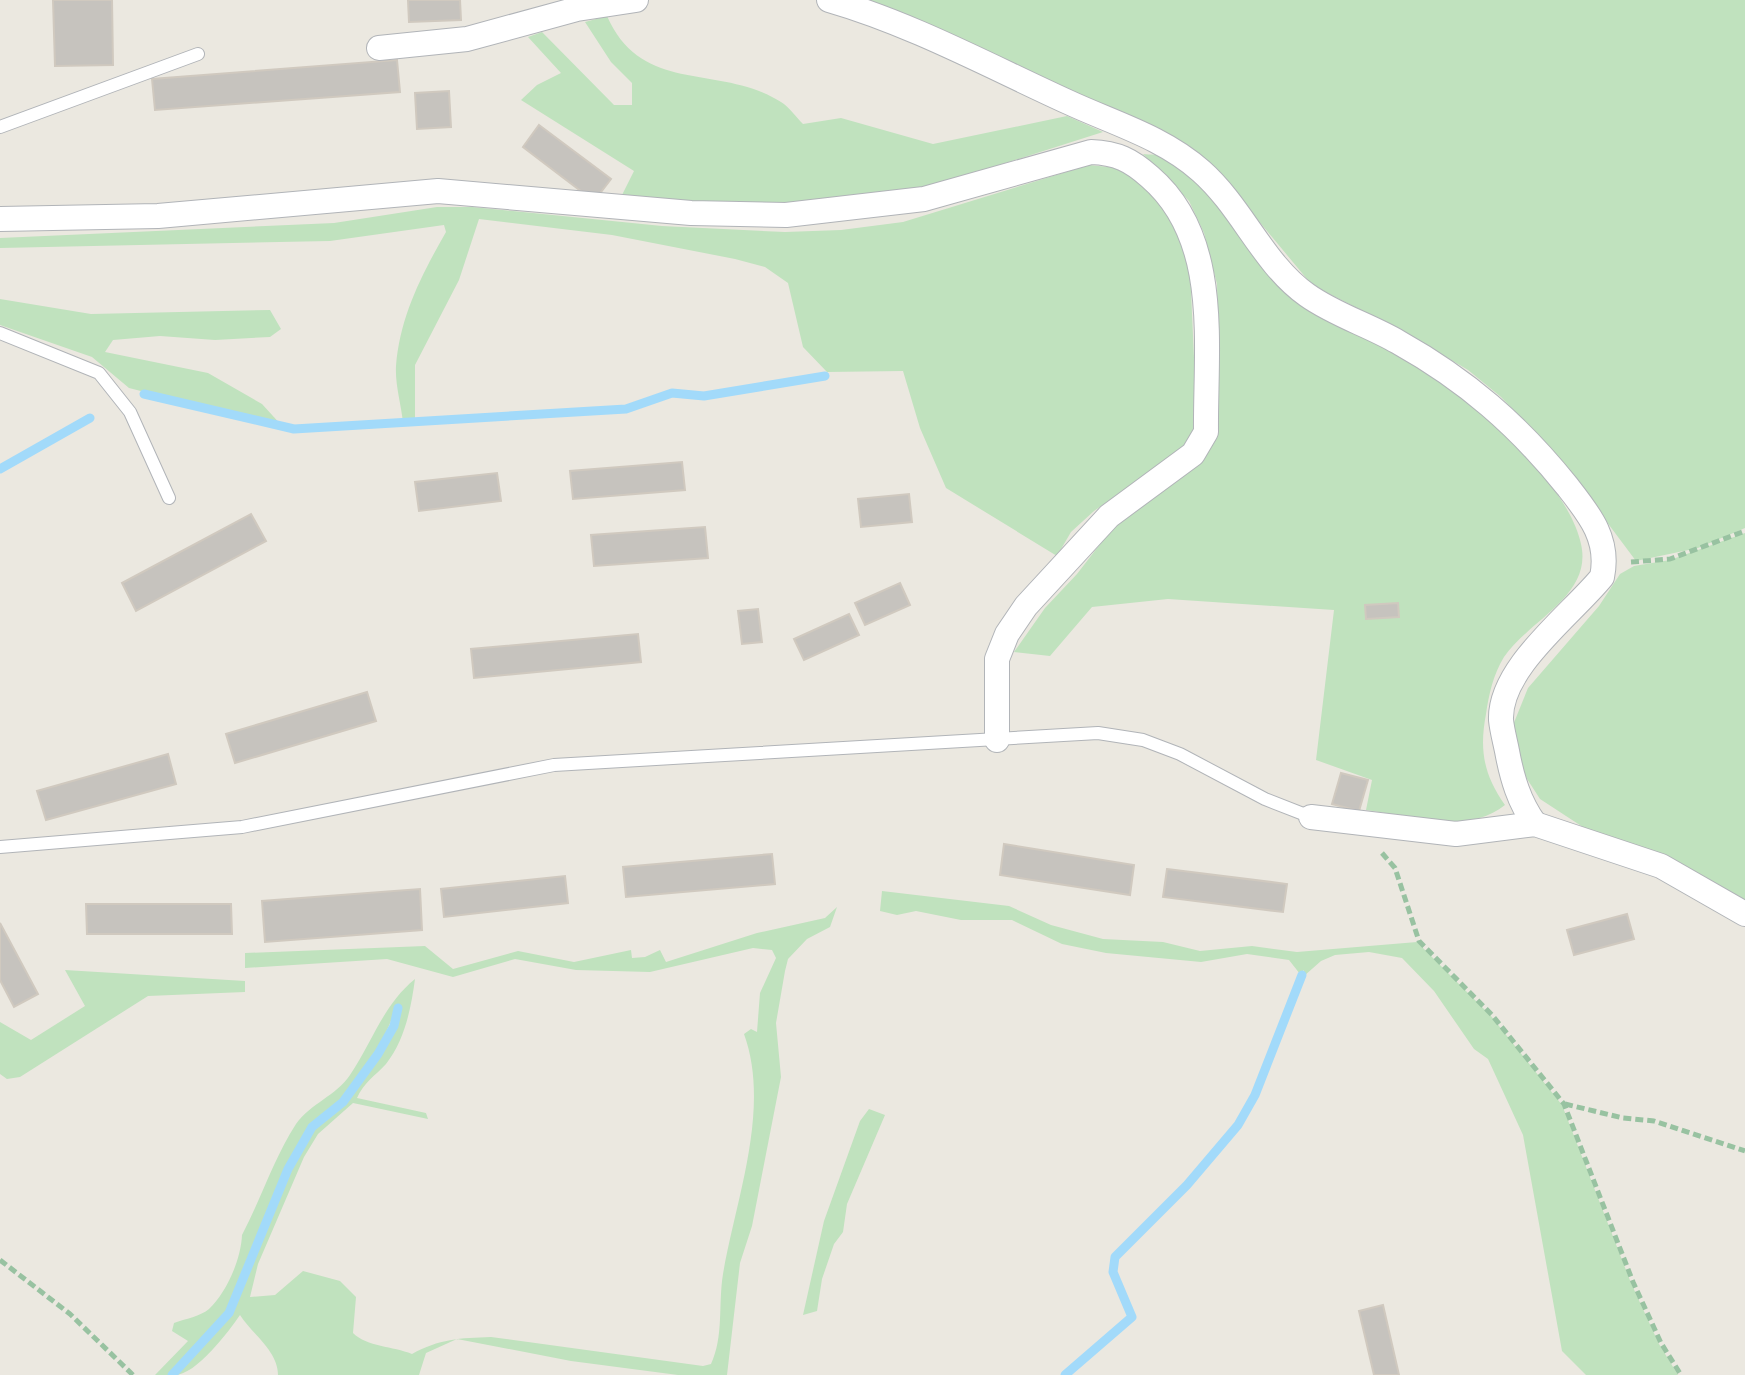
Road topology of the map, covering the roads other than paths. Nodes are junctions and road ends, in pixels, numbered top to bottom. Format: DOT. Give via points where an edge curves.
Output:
graph roads {
  1 [pos="636,0"];
  2 [pos="829,0"];
  3 [pos="379,48"];
  4 [pos="198,54"];
  5 [pos="0,127"];
  6 [pos="1144,135"];
  7 [pos="1091,152"];
  8 [pos="0,219"];
  9 [pos="0,333"];
  10 [pos="169,498"];
  11 [pos="997,740"];
  12 [pos="1311,817"];
  13 [pos="1535,824"];
  14 [pos="0,847"];
  15 [pos="1745,914"];
  1 -- 3 [label="street" via="577,9 467,39"];
  2 -- 6 [label="street" via="933,40"];
  4 -- 5 [label="lane"];
  6 -- 7 [label="street"];
  6 -- 13 [label="street" via="1201,171 1305,294 1397,341 1494,405 1594,521 1606,561 1602,577 1516,673 1501,718 1522,805"];
  7 -- 8 [label="street" via="924,199 786,215 691,213 438,191 158,216"];
  7 -- 11 [label="street" via="1117,153 1138,166 1184,216 1202,268 1206,432 1193,454 1109,516 1007,634 997,659"];
  9 -- 10 [label="lane" via="99,373 130,412"];
  11 -- 12 [label="lane" via="1098,733 1143,740"];
  11 -- 14 [label="lane" via="554,765 242,827"];
  12 -- 13 [label="street" via="1456,834"];
  13 -- 15 [label="street" via="1661,866"];
}
